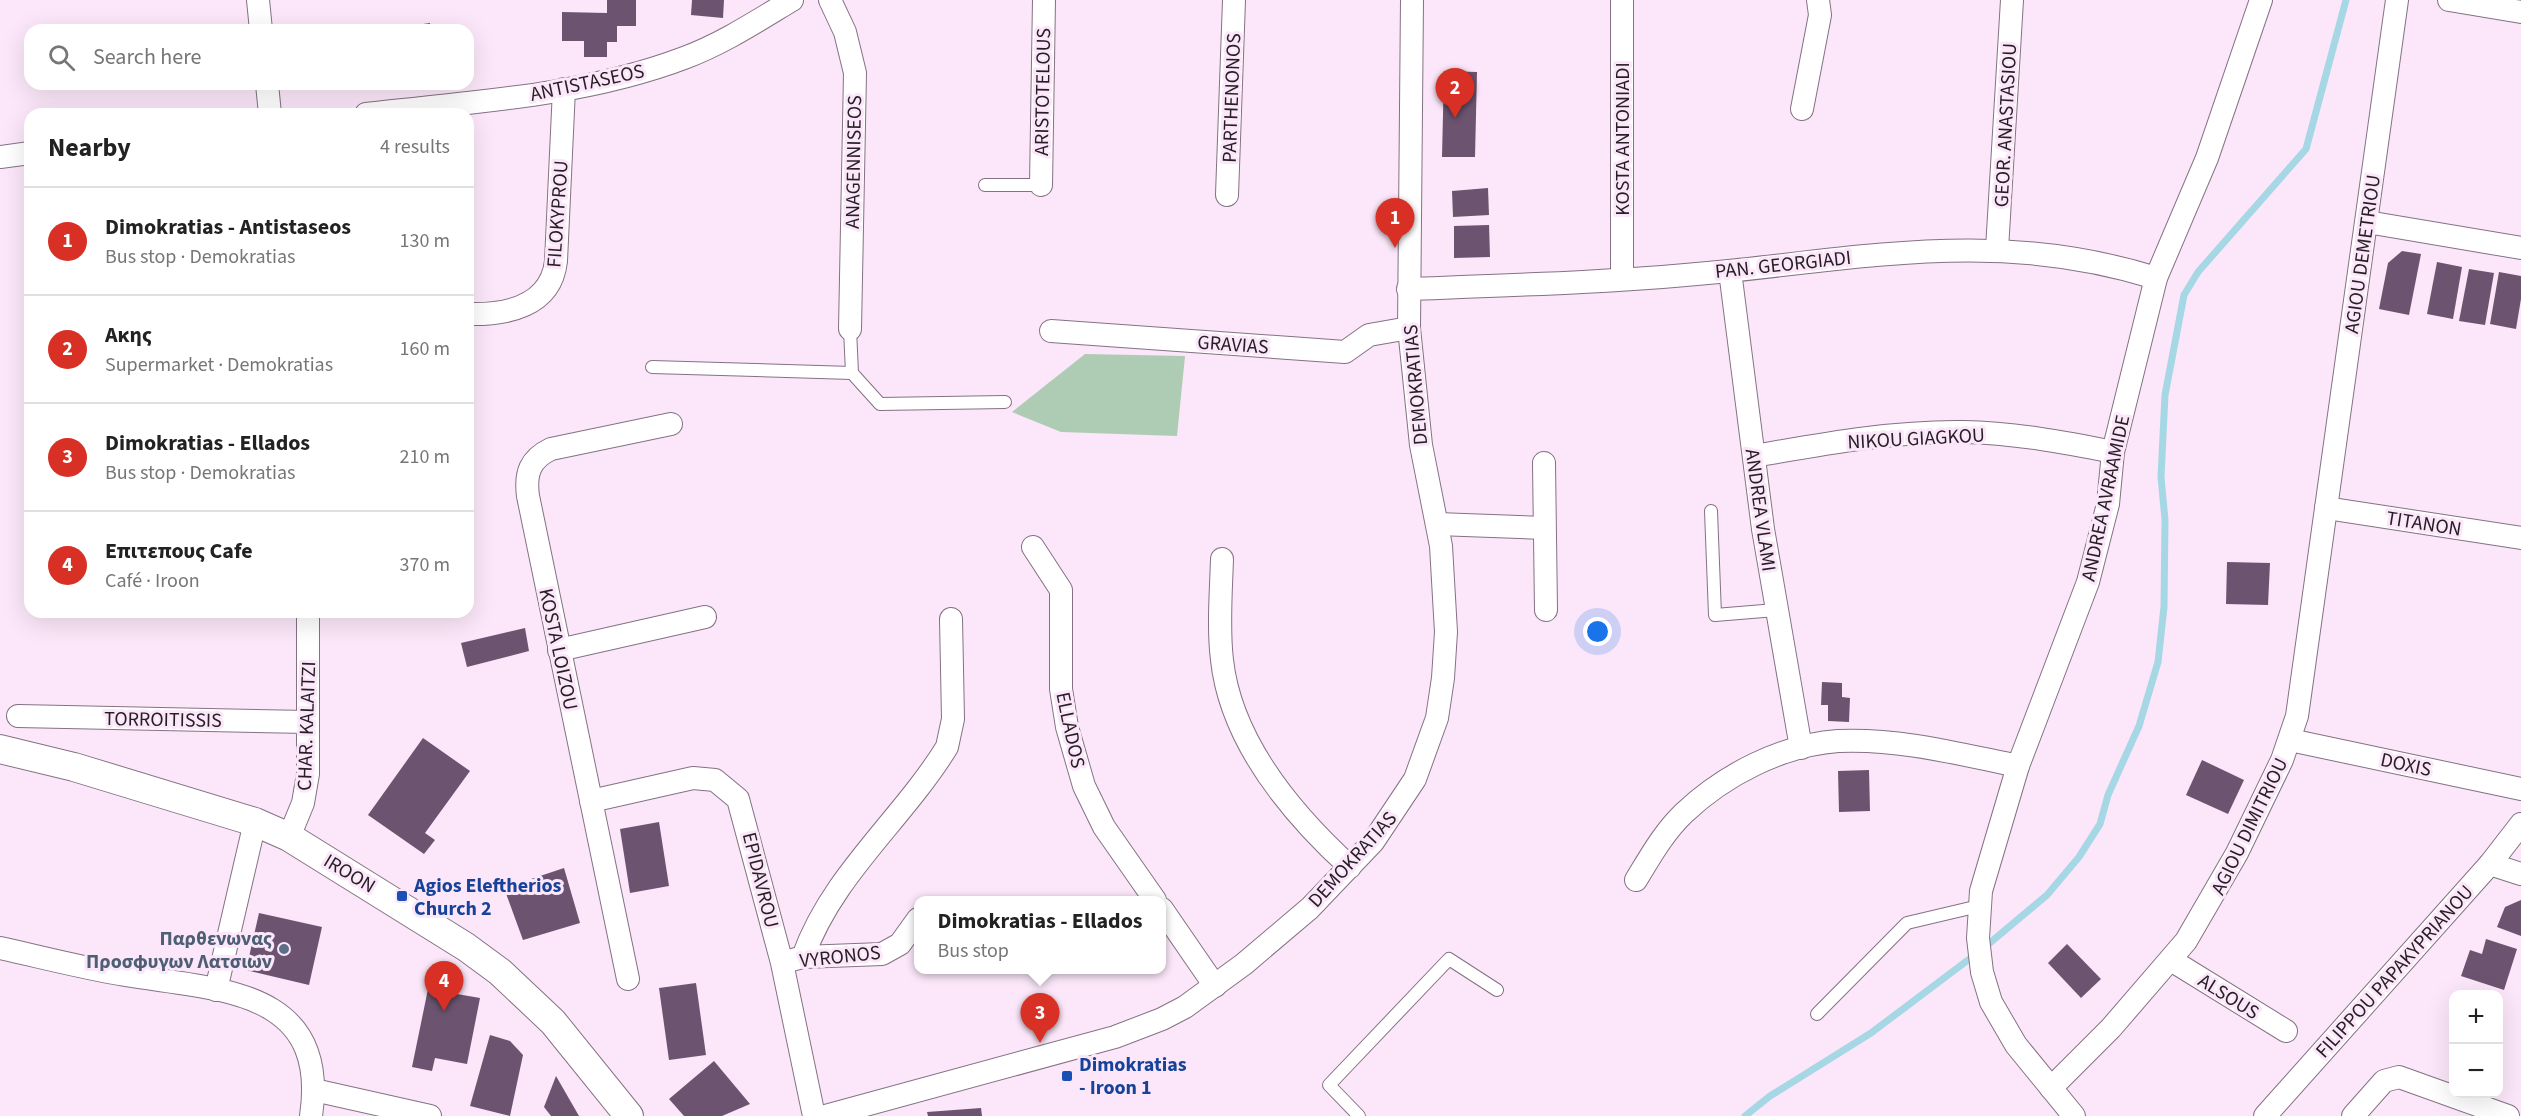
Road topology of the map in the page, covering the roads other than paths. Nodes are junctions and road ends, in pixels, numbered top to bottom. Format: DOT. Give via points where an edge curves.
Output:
graph roads {
  1 [pos="258,0"];
  2 [pos="792,0"];
  3 [pos="830,0"];
  4 [pos="1044,0"];
  5 [pos="1234,0"];
  6 [pos="1412,0"];
  7 [pos="1622,0"];
  8 [pos="1818,0"];
  9 [pos="2012,0"];
  10 [pos="2261,0"];
  11 [pos="2397,0"];
  12 [pos="2449,0"];
  13 [pos="2521,12"];
  14 [pos="260,24"];
  15 [pos="564,89"];
  16 [pos="268,90"];
  17 [pos="269,108"];
  18 [pos="414,108"];
  19 [pos="1802,108"];
  20 [pos="24,154"];
  21 [pos="0,157"];
  22 [pos="985,185"];
  23 [pos="1041,185"];
  24 [pos="1227,195"];
  25 [pos="2367,222"];
  26 [pos="2521,248"];
  27 [pos="1997,249"];
  28 [pos="1730,271"];
  29 [pos="2156,278"];
  30 [pos="1622,279"];
  31 [pos="1408,289"];
  32 [pos="474,314"];
  33 [pos="1409,328"];
  34 [pos="850,329"];
  35 [pos="1051,331"];
  36 [pos="652,367"];
  37 [pos="852,373"];
  38 [pos="1005,402"];
  39 [pos="672,424"];
  40 [pos="2113,452"];
  41 [pos="1754,456"];
  42 [pos="1544,463"];
  43 [pos="2326,508"];
  44 [pos="1711,511"];
  45 [pos="1437,524"];
  46 [pos="1544,528"];
  47 [pos="2521,538"];
  48 [pos="1033,547"];
  49 [pos="1222,559"];
  50 [pos="1546,610"];
  51 [pos="1776,610"];
  52 [pos="705,616"];
  53 [pos="308,618"];
  54 [pos="951,619"];
  55 [pos="559,650"];
  56 [pos="18,716"];
  57 [pos="308,722"];
  58 [pos="2290,740"];
  59 [pos="1801,748"];
  60 [pos="0,749"];
  61 [pos="2018,766"];
  62 [pos="2521,789"];
  63 [pos="591,801"];
  64 [pos="255,822"];
  65 [pos="2521,824"];
  66 [pos="290,837"];
  67 [pos="2490,864"];
  68 [pos="1350,867"];
  69 [pos="2521,874"];
  70 [pos="1636,879"];
  71 [pos="1152,896"];
  72 [pos="1978,906"];
  73 [pos="1166,916"];
  74 [pos="914,925"];
  75 [pos="0,948"];
  76 [pos="792,960"];
  77 [pos="2171,960"];
  78 [pos="628,979"];
  79 [pos="1215,986"];
  80 [pos="216,990"];
  81 [pos="1497,990"];
  82 [pos="1817,1014"];
  83 [pos="2286,1032"];
  84 [pos="2051,1088"];
  85 [pos="314,1090"];
  86 [pos="311,1116"];
  87 [pos="430,1116"];
  88 [pos="629,1116"];
  89 [pos="814,1116"];
  90 [pos="825,1116"];
  91 [pos="1359,1116"];
  92 [pos="2074,1116"];
  93 [pos="2265,1116"];
  94 [pos="2353,1116"];
  95 [pos="2508,1116"];
  1 -- 14 [label="street"];
  2 -- 15 [label="street, ANTISTASEOS" via="685,58"];
  3 -- 34 [label="street, ANAGENNISEOS" via="841,21 855,73"];
  4 -- 23 [label="street, ARISTOTELOUS"];
  5 -- 24 [label="street, PARTHENONOS"];
  6 -- 31 [label="street, DEMOKRATIAS"];
  7 -- 30 [label="street, KOSTA ANTONIADI"];
  8 -- 19 [label="street" via="1820,15"];
  9 -- 27 [label="street, GEOR. ANASTASIOU"];
  10 -- 29 [label="street, ANDREA AVRAAMIDE" via="2207,158"];
  11 -- 25 [label="street, AGIOU DEMETRIOU"];
  12 -- 13 [label="street"];
  15 -- 18 [label="street, ANTISTASEOS"];
  15 -- 32 [label="street, FILOKYPROU" via="552,279 534,300 518,309"];
  16 -- 17 [label="street"];
  20 -- 21 [label="street"];
  22 -- 23 [label="lane"];
  25 -- 26 [label="street"];
  25 -- 43 [label="street, AGIOU DEMETRIOU"];
  27 -- 28 [label="street, PAN. GEORGIADI" via="1897,252"];
  27 -- 29 [label="street, PAN. GEORGIADI" via="2095,262"];
  28 -- 30 [label="street, PAN. GEORGIADI"];
  28 -- 41 [label="street, ANDREA VLAMI"];
  29 -- 40 [label="street, ANDREA AVRAAMIDE"];
  30 -- 31 [label="street, PAN. GEORGIADI"];
  31 -- 33 [label="street, DEMOKRATIAS"];
  33 -- 35 [label="street, GRAVIAS" via="1369,335 1345,352"];
  33 -- 45 [label="street, DEMOKRATIAS" via="1420,446"];
  34 -- 37 [label="lane"];
  36 -- 37 [label="lane"];
  37 -- 38 [label="lane" via="880,404"];
  39 -- 55 [label="street, KOSTA LOIZOU" via="559,447 539,456 531,465 528,496"];
  40 -- 41 [label="street, NIKOU GIAGKOU" via="2013,435 1963,432 1879,437"];
  40 -- 61 [label="street, ANDREA AVRAAMIDE" via="2108,504 2088,582"];
  41 -- 51 [label="street, ANDREA VLAMI"];
  42 -- 46 [label="street"];
  43 -- 47 [label="street, TITANON"];
  43 -- 58 [label="street, AGIOU DIMITRIOU" via="2297,716"];
  44 -- 51 [label="lane" via="1715,615"];
  45 -- 46 [label="street"];
  45 -- 68 [label="street, DEMOKRATIAS" via="1444,568 1446,632 1437,718 1415,779 1385,826"];
  46 -- 50 [label="street"];
  48 -- 71 [label="street, ELLADOS" via="1061,590 1061,689 1083,786 1104,827"];
  49 -- 68 [label="street" via="1221,643 1229,694 1275,787"];
  51 -- 59 [label="street, ANDREA VLAMI"];
  52 -- 55 [label="street"];
  53 -- 57 [label="street, CHAR. KALAITZI"];
  54 -- 76 [label="street" via="953,719 947,747 834,894"];
  55 -- 63 [label="street, KOSTA LOIZOU"];
  56 -- 57 [label="street, TORROITISSIS"];
  57 -- 66 [label="street, CHAR. KALAITZI" via="306,790"];
  58 -- 62 [label="street, DOXIS"];
  58 -- 77 [label="street, AGIOU DIMITRIOU" via="2220,886"];
  59 -- 61 [label="street" via="1839,741 1884,742"];
  59 -- 70 [label="street" via="1745,770 1697,802 1671,827"];
  60 -- 64 [label="street, IROON" via="74,767"];
  61 -- 72 [label="street, ANDREA AVRAAMIDE"];
  63 -- 76 [label="street, EPIDAVROU" via="686,778 708,778 728,788 744,814"];
  63 -- 78 [label="street, KOSTA LOIZOU"];
  64 -- 66 [label="street, IROON"];
  64 -- 80 [label="street"];
  65 -- 67 [label="street, FILIPPOU PAPAKYPRIANOU"];
  66 -- 88 [label="street, IROON" via="456,940 500,972 553,1022"];
  67 -- 69 [label="street"];
  67 -- 93 [label="street, FILIPPOU PAPAKYPRIANOU"];
  68 -- 79 [label="street, DEMOKRATIAS" via="1277,938"];
  72 -- 82 [label="lane" via="1907,923"];
  72 -- 84 [label="street, ANDREA AVRAAMIDE" via="1977,938 1991,1002"];
  73 -- 79 [label="street"];
  74 -- 76 [label="street, VYRONOS" via="900,944 882,954"];
  75 -- 80 [label="street" via="106,972"];
  76 -- 89 [label="street, EPIDAVROU"];
  77 -- 83 [label="street, ALSOUS"];
  77 -- 84 [label="street, AGIOU DIMITRIOU"];
  79 -- 90 [label="street, DEMOKRATIAS" via="1162,1019 1125,1034"];
  80 -- 85 [label="street" via="254,998 286,1020 308,1053"];
  81 -- 91 [label="lane" via="1449,958 1329,1084"];
  84 -- 92 [label="street, ANDREA AVRAAMIDE"];
  85 -- 86 [label="street"];
  85 -- 87 [label="street"];
  94 -- 95 [label="street" via="2384,1081 2399,1077"];
}
